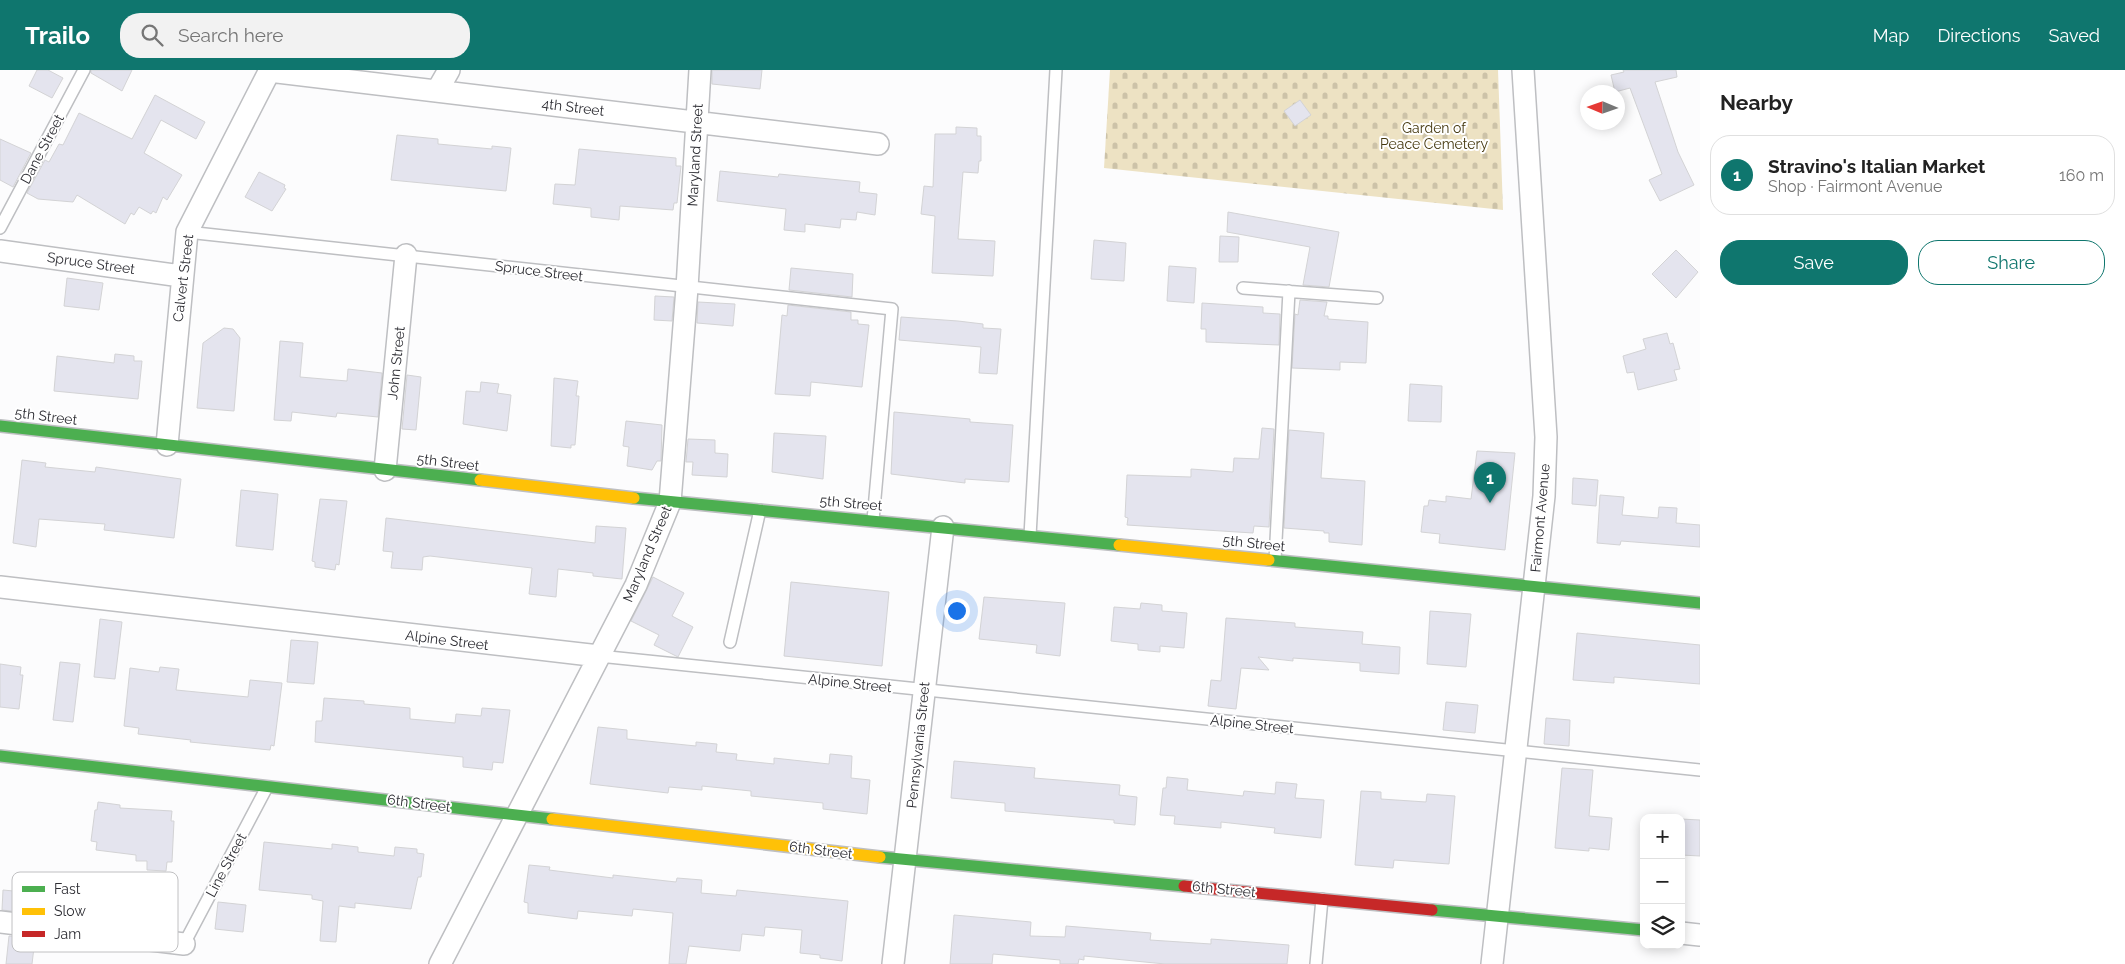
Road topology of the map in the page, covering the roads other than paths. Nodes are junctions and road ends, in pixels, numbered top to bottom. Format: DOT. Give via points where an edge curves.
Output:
graph roads {
  1 [pos="84,70"];
  2 [pos="449,70"];
  3 [pos="700,70"];
  4 [pos="1056,70"];
  5 [pos="1523,70"];
  6 [pos="269,71"];
  7 [pos="437,91"];
  8 [pos="697,122"];
  9 [pos="878,144"];
  10 [pos="0,228"];
  11 [pos="186,232"];
  12 [pos="2,256"];
  13 [pos="406,256"];
  14 [pos="181,276"];
  15 [pos="687,288"];
  16 [pos="1243,288"];
  17 [pos="1290,291"];
  18 [pos="1377,298"];
  19 [pos="0,426"];
  20 [pos="167,445"];
  21 [pos="385,470"];
  22 [pos="670,502"];
  23 [pos="760,510"];
  24 [pos="873,520"];
  25 [pos="942,527"];
  26 [pos="1030,536"];
  27 [pos="1275,560"];
  28 [pos="1534,585"];
  29 [pos="0,587"];
  30 [pos="1700,603"];
  31 [pos="730,642"];
  32 [pos="599,656"];
  33 [pos="924,691"];
  34 [pos="1515,751"];
  35 [pos="0,756"];
  36 [pos="1700,770"];
  37 [pos="268,786"];
  38 [pos="516,814"];
  39 [pos="905,860"];
  40 [pos="1322,899"];
  41 [pos="1497,916"];
  42 [pos="1640,930"];
  43 [pos="1685,933"];
  44 [pos="1700,935"];
  45 [pos="178,943"];
  46 [pos="184,944"];
  47 [pos="440,964"];
  48 [pos="893,964"];
  49 [pos="1316,964"];
  50 [pos="1492,964"];
  1 -- 10 [label="lane, Dane Street"];
  2 -- 7 [label="street"];
  3 -- 8 [label="street, Maryland Street"];
  4 -- 26 [label="lane"];
  5 -- 28 [label="street, Fairmont Avenue" via="1546,438 1544,496"];
  6 -- 7 [label="street, 4th Street"];
  6 -- 11 [label="street, Calvert Street"];
  7 -- 8 [label="street, 4th Street"];
  8 -- 9 [label="street, 4th Street"];
  8 -- 15 [label="street, Maryland Street"];
  11 -- 13 [label="lane, Spruce Street"];
  11 -- 14 [label="street, Calvert Street"];
  12 -- 14 [label="street, Spruce Street"];
  13 -- 15 [label="lane, Spruce Street"];
  13 -- 21 [label="street, John Street"];
  14 -- 20 [label="street, Calvert Street"];
  15 -- 22 [label="street, Maryland Street"];
  15 -- 24 [label="lane, Spruce Street" via="892,309"];
  16 -- 17 [label="lane"];
  17 -- 18 [label="lane"];
  17 -- 27 [label="lane"];
  19 -- 20 [label="street, 5th Street"];
  20 -- 21 [label="street, 5th Street"];
  21 -- 22 [label="street, 5th Street"];
  22 -- 23 [label="street, 5th Street"];
  22 -- 32 [label="street, Maryland Street" via="636,585"];
  23 -- 24 [label="street, 5th Street"];
  23 -- 31 [label="lane"];
  24 -- 25 [label="street, 5th Street"];
  25 -- 26 [label="street, 5th Street"];
  25 -- 33 [label="street, Pennsylvania Street"];
  26 -- 27 [label="street, 5th Street"];
  27 -- 28 [label="street, 5th Street"];
  28 -- 30 [label="street, 5th Street"];
  28 -- 34 [label="street, Fairmont Avenue"];
  29 -- 32 [label="street, Alpine Street"];
  32 -- 33 [label="lane, Alpine Street"];
  32 -- 38 [label="street, Maryland Street"];
  33 -- 34 [label="lane, Alpine Street"];
  33 -- 39 [label="street, Pennsylvania Street"];
  34 -- 36 [label="lane, Alpine Street"];
  34 -- 41 [label="street, Fairmont Avenue"];
  35 -- 37 [label="street, 6th Street"];
  37 -- 38 [label="street, 6th Street"];
  37 -- 46 [label="lane, Line Street"];
  38 -- 39 [label="street, 6th Street"];
  38 -- 47 [label="street, Maryland Street"];
  39 -- 40 [label="street, 6th Street"];
  39 -- 48 [label="street, Pennsylvania Street"];
  40 -- 41 [label="street, 6th Street"];
  40 -- 49 [label="lane"];
  41 -- 42 [label="street, 6th Street"];
  41 -- 50 [label="street, Fairmont Avenue"];
  43 -- 44 [label="street"];
  45 -- 46 [label="street"];
}
